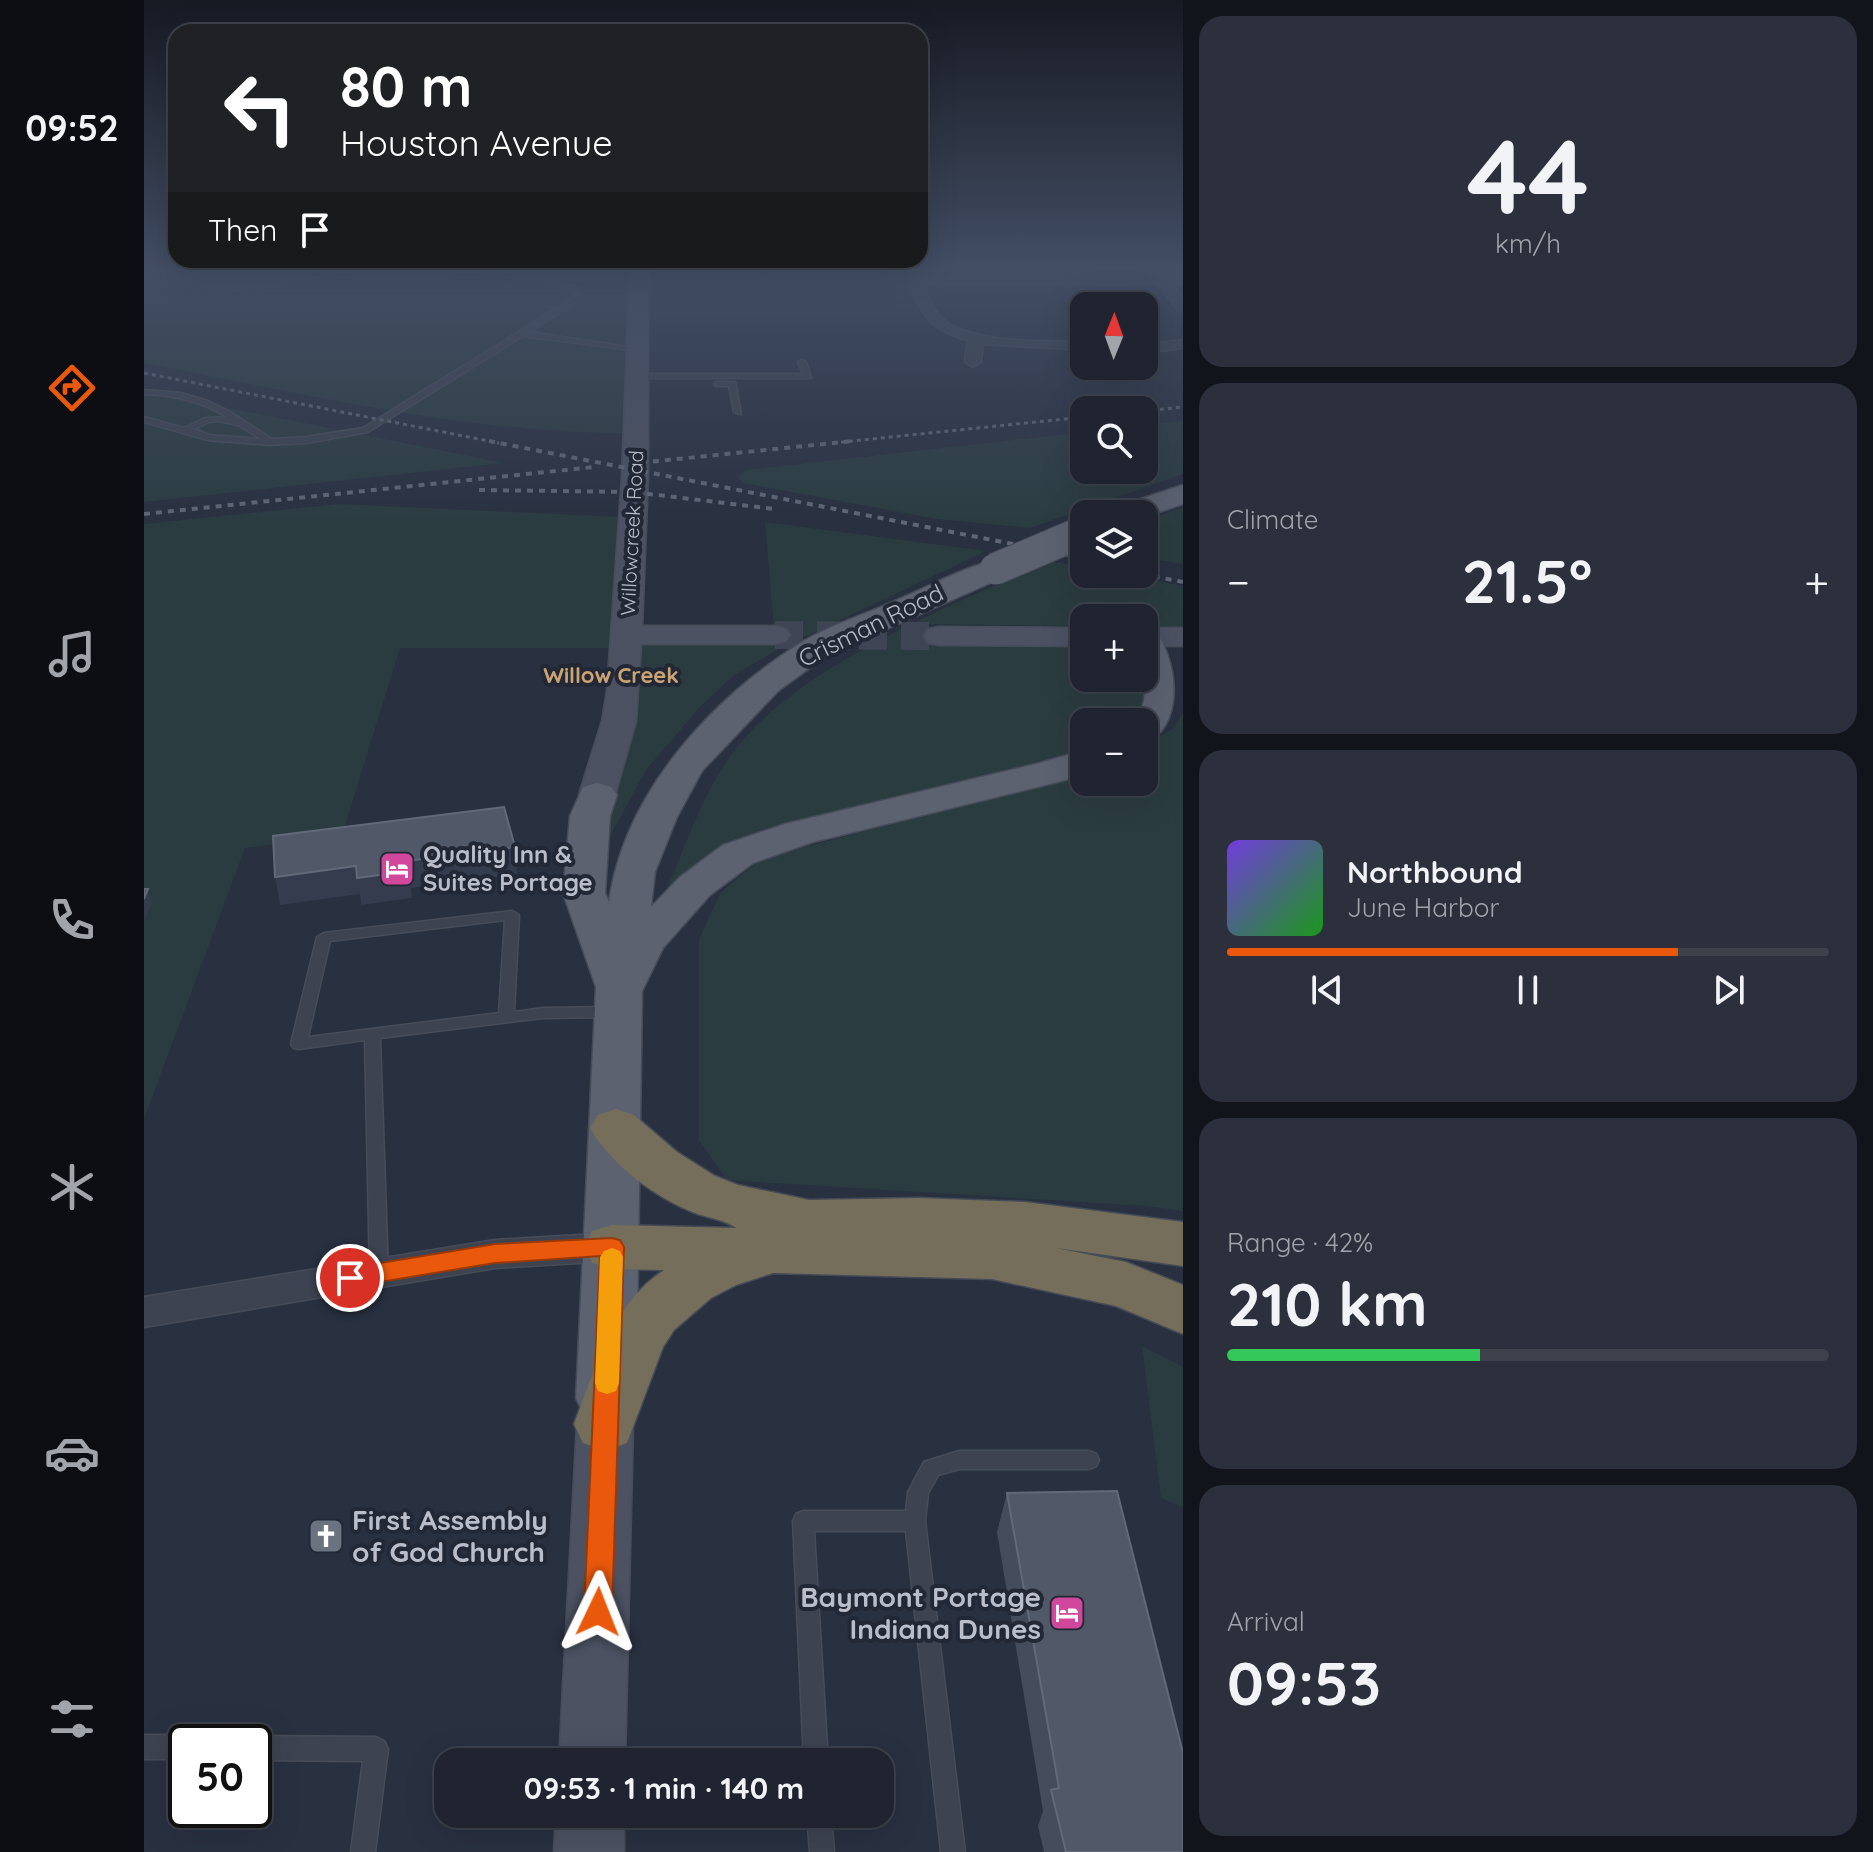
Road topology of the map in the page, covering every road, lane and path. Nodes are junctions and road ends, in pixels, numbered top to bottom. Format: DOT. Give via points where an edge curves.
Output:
graph roads {
  1 [pos="488,353"];
  2 [pos="638,353"];
  3 [pos="974,353"];
  4 [pos="802,362"];
  5 [pos="973,362"];
  6 [pos="638,380"];
  7 [pos="144,392"];
  8 [pos="738,412"];
  9 [pos="144,419"];
  10 [pos="238,422"];
  11 [pos="189,432"];
  12 [pos="270,442"];
  13 [pos="1183,494"];
  14 [pos="1158,502"];
  15 [pos="1070,537"];
  16 [pos="627,635"];
  17 [pos="775,635"];
  18 [pos="939,636"];
  19 [pos="1070,637"];
  20 [pos="1183,637"];
  21 [pos="1158,638"];
  22 [pos="1158,666"];
  23 [pos="1158,720"];
  24 [pos="1070,766"];
  25 [pos="597,795"];
  26 [pos="619,1002"];
  27 [pos="506,1017"];
  28 [pos="372,1034"];
  29 [pos="616,1128"];
  30 [pos="819,1236"];
  31 [pos="1183,1244"];
  32 [pos="612,1247"];
  33 [pos="379,1273"];
  34 [pos="1126,1285"];
  35 [pos="1183,1298"];
  36 [pos="1183,1310"];
  37 [pos="144,1312"];
  38 [pos="605,1424"];
  39 [pos="1089,1460"];
  40 [pos="915,1521"];
  41 [pos="144,1747"];
  42 [pos="168,1747"];
  43 [pos="272,1748"];
  44 [pos="593,1748"];
  45 [pos="815,1748"];
  46 [pos="590,1828"];
  47 [pos="820,1828"];
  48 [pos="363,1852"];
  49 [pos="589,1852"];
  50 [pos="822,1852"];
  51 [pos="953,1852"];
  1 -- 12 [label="lane" via="365,430"];
  2 -- 6 [label="street, Willowcreek Road"];
  3 -- 5 [label="street"];
  4 -- 6 [label="lane" via="808,376"];
  6 -- 8 [label="lane" via="732,384"];
  6 -- 16 [label="street, Willowcreek Road"];
  7 -- 10 [label="lane" via="206,403"];
  9 -- 11 [label="lane"];
  10 -- 11 [label="lane" via="200,422"];
  10 -- 12 [label="lane" via="255,427"];
  11 -- 12 [label="lane"];
  13 -- 14 [label="main road"];
  15 -- 26 [label="main road, Crisman Road, bridge" via="814,649 765,683 710,738 685,766 634,872"];
  16 -- 17 [label="street"];
  16 -- 25 [label="street, Willowcreek Road" via="619,721"];
  18 -- 19 [label="street"];
  20 -- 21 [label="street"];
  22 -- 23 [label="main road" via="1166,698"];
  24 -- 26 [label="main road" via="799,833 738,854 695,886 644,942"];
  25 -- 26 [label="main road" via="590,816 584,893"];
  26 -- 27 [label="lane"];
  26 -- 29 [label="main road"];
  27 -- 28 [label="lane"];
  27 -- 28 [label="lane" via="512,915 324,937 299,1044"];
  28 -- 33 [label="lane"];
  29 -- 30 [label="highway" via="659,1170 694,1192"];
  29 -- 32 [label="main road"];
  30 -- 31 [label="highway" via="1001,1221"];
  30 -- 32 [label="highway"];
  30 -- 34 [label="highway" via="992,1257"];
  30 -- 38 [label="highway" via="705,1273 677,1292 643,1327"];
  32 -- 33 [label="street" via="495,1254"];
  32 -- 38 [label="main road"];
  33 -- 37 [label="street"];
  34 -- 35 [label="highway"];
  34 -- 36 [label="highway"];
  38 -- 44 [label="street"];
  39 -- 40 [label="lane" via="959,1460 931,1468 918,1492"];
  40 -- 45 [label="lane" via="803,1521"];
  40 -- 51 [label="lane"];
  41 -- 42 [label="lane"];
  43 -- 48 [label="lane" via="376,1749"];
  46 -- 49 [label="street"];
  47 -- 50 [label="lane"];
}
